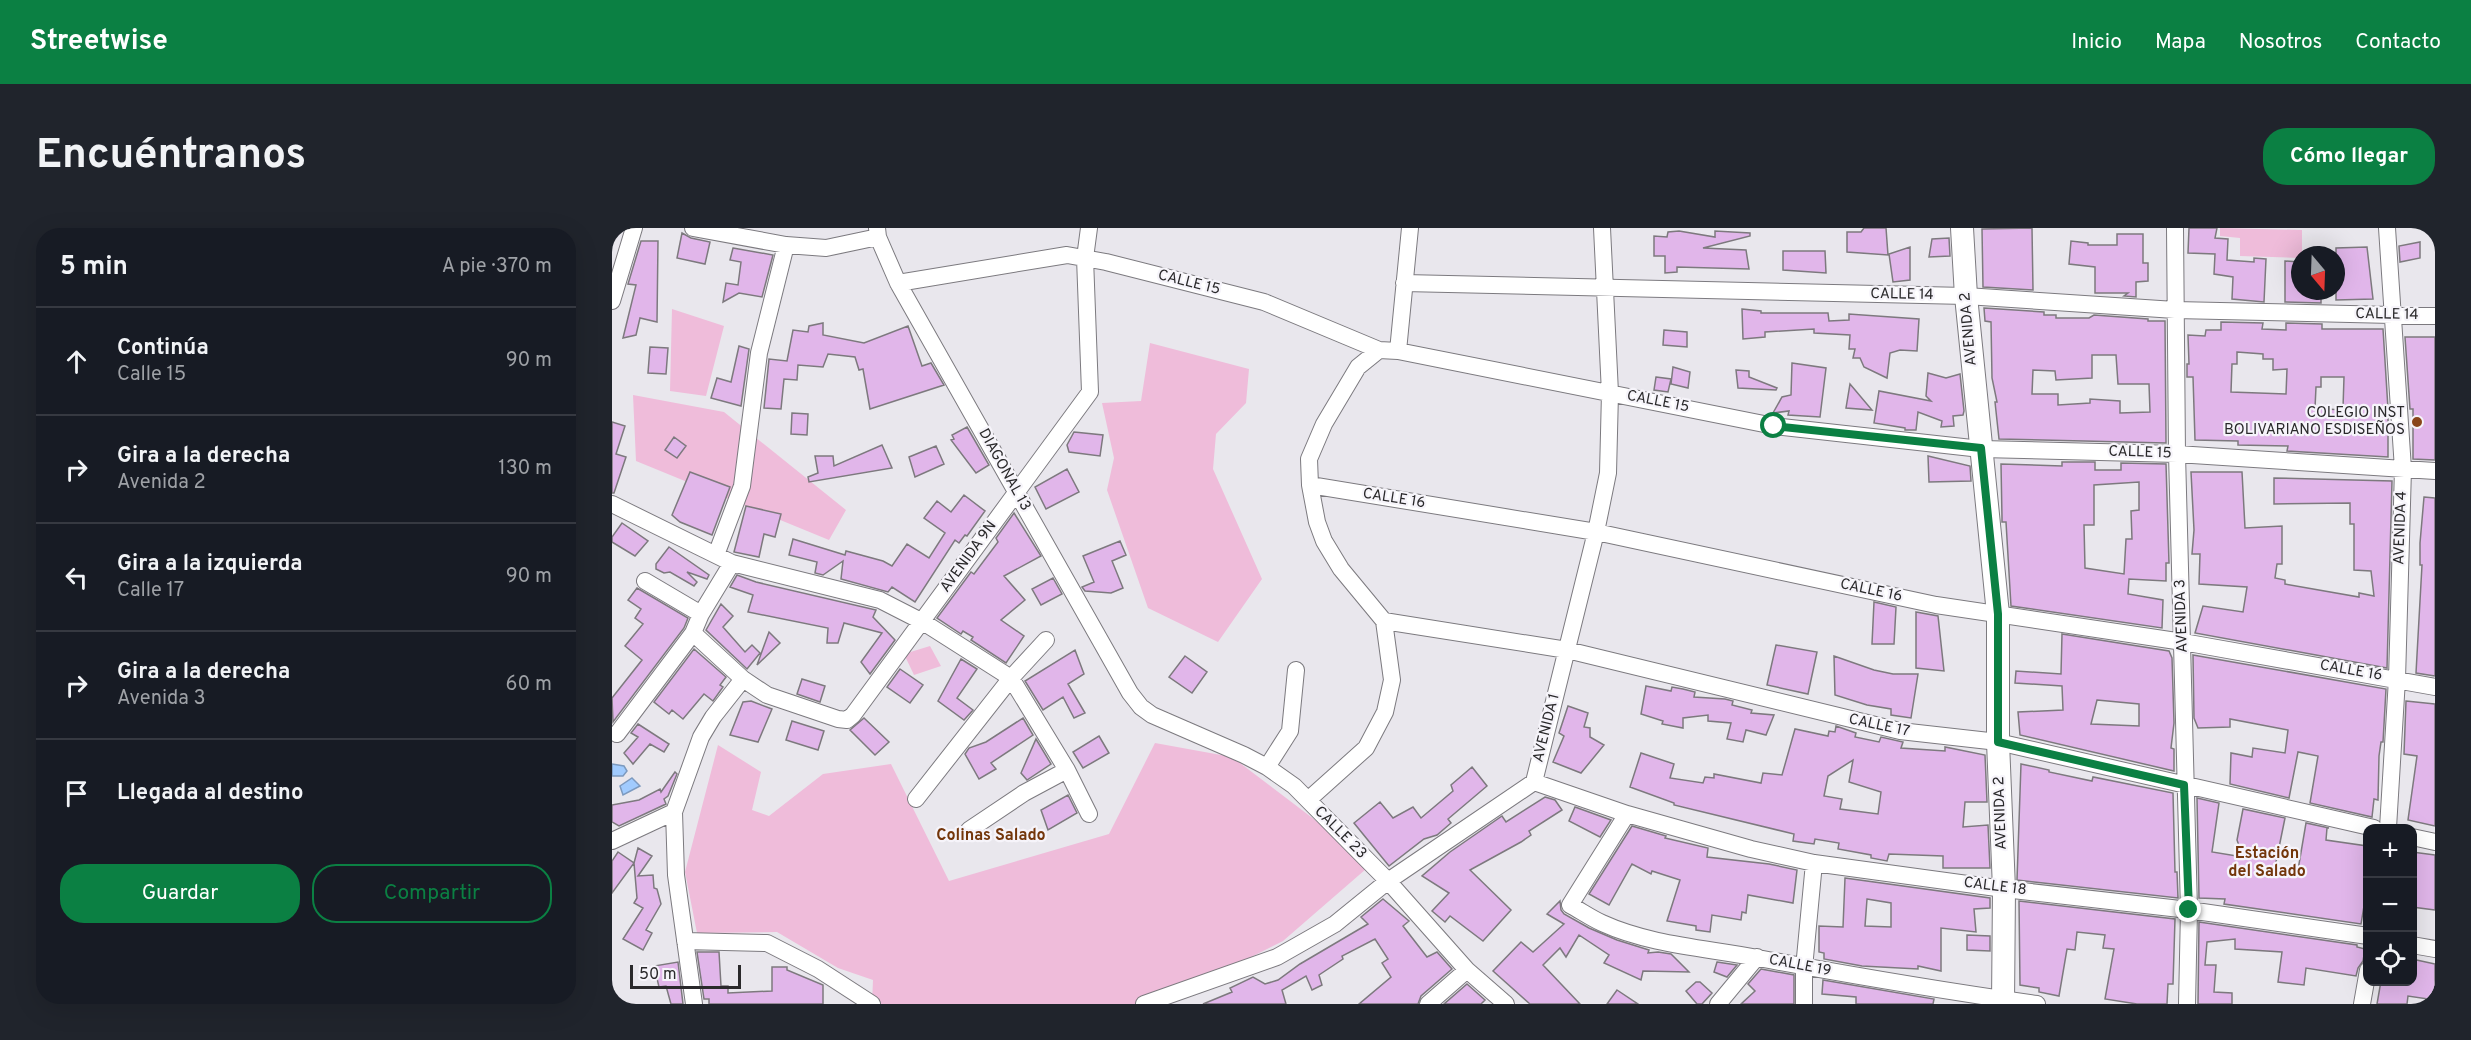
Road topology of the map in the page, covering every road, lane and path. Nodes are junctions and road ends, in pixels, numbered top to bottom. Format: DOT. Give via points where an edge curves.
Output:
graph roads {
  1 [pos="634,228"];
  2 [pos="1089,228"];
  3 [pos="1410,228"];
  4 [pos="1602,228"];
  5 [pos="1962,228"];
  6 [pos="2175,228"];
  7 [pos="2387,228"];
  8 [pos="698,229"];
  9 [pos="878,232"];
  10 [pos="786,245"];
  11 [pos="1085,258"];
  12 [pos="898,283"];
  13 [pos="1404,283"];
  14 [pos="1603,289"];
  15 [pos="1966,296"];
  16 [pos="612,301"];
  17 [pos="2175,310"];
  18 [pos="2392,315"];
  19 [pos="2435,316"];
  20 [pos="1379,350"];
  21 [pos="1398,351"];
  22 [pos="1610,393"];
  23 [pos="1981,448"];
  24 [pos="2177,454"];
  25 [pos="2403,469"];
  26 [pos="2435,471"];
  27 [pos="1310,485"];
  28 [pos="1016,492"];
  29 [pos="612,504"];
  30 [pos="1596,532"];
  31 [pos="716,555"];
  32 [pos="732,563"];
  33 [pos="645,581"];
  34 [pos="701,614"];
  35 [pos="1998,614"];
  36 [pos="1384,621"];
  37 [pos="922,622"];
  38 [pos="693,633"];
  39 [pos="1046,640"];
  40 [pos="2183,642"];
  41 [pos="1567,650"];
  42 [pos="1296,670"];
  43 [pos="1011,678"];
  44 [pos="743,679"];
  45 [pos="2397,679"];
  46 [pos="2435,687"];
  47 [pos="1141,707"];
  48 [pos="617,734"];
  49 [pos="1998,742"];
  50 [pos="1267,767"];
  51 [pos="1067,770"];
  52 [pos="1534,782"];
  53 [pos="2184,785"];
  54 [pos="916,799"];
  55 [pos="1308,800"];
  56 [pos="674,812"];
  57 [pos="1089,814"];
  58 [pos="1627,814"];
  59 [pos="2388,824"];
  60 [pos="2363,826"];
  61 [pos="969,830"];
  62 [pos="2417,838"];
  63 [pos="612,841"];
  64 [pos="2435,842"];
  65 [pos="1814,863"];
  66 [pos="1388,881"];
  67 [pos="2004,889"];
  68 [pos="2189,910"];
  69 [pos="2363,935"];
  70 [pos="686,941"];
  71 [pos="2417,946"];
  72 [pos="2435,950"];
  73 [pos="1757,957"];
  74 [pos="1804,968"];
  75 [pos="1467,970"];
  76 [pos="2365,986"];
  77 [pos="1190,997"];
  78 [pos="2003,1002"];
  79 [pos="694,1004"];
  80 [pos="872,1004"];
  81 [pos="1144,1004"];
  82 [pos="1428,1004"];
  83 [pos="1506,1004"];
  84 [pos="1718,1004"];
  85 [pos="1804,1004"];
  86 [pos="2037,1004"];
  87 [pos="2187,1004"];
  88 [pos="2362,1004"];
  1 -- 16 [label="street"];
  2 -- 11 [label="street"];
  3 -- 13 [label="street"];
  4 -- 14 [label="street, AVENIDA 1"];
  5 -- 15 [label="street, AVENIDA 2"];
  6 -- 17 [label="street, AVENIDA 3"];
  7 -- 18 [label="street, AVENIDA 4"];
  8 -- 10 [label="street"];
  9 -- 10 [label="street" via="826,248"];
  9 -- 12 [label="street, DIAGONAL 13"];
  10 -- 31 [label="street" via="759,353 742,486"];
  11 -- 12 [label="street, CALLE 15" via="1067,255"];
  11 -- 20 [label="street, CALLE 15" via="1264,302"];
  11 -- 28 [label="street, AVENIDA 9N" via="1090,392"];
  12 -- 28 [label="street, DIAGONAL 13"];
  13 -- 14 [label="street, CALLE 14"];
  13 -- 21 [label="street"];
  14 -- 15 [label="street, CALLE 14"];
  14 -- 22 [label="street, AVENIDA 1"];
  15 -- 17 [label="street, CALLE 14"];
  15 -- 23 [label="street, AVENIDA 2"];
  17 -- 18 [label="street, CALLE 14"];
  17 -- 24 [label="street, AVENIDA 3"];
  18 -- 19 [label="street, CALLE 14"];
  18 -- 25 [label="street, AVENIDA 4"];
  20 -- 21 [label="street, CALLE 15"];
  20 -- 27 [label="street" via="1358,367 1324,424 1309,459"];
  21 -- 22 [label="street, CALLE 15"];
  22 -- 23 [label="street, CALLE 15" via="1774,426"];
  22 -- 30 [label="street, AVENIDA 1" via="1608,473"];
  23 -- 24 [label="street, CALLE 15"];
  23 -- 35 [label="street, AVENIDA 2"];
  24 -- 25 [label="street, CALLE 15"];
  24 -- 40 [label="street, AVENIDA 3"];
  25 -- 26 [label="street, CALLE 15"];
  25 -- 45 [label="street, AVENIDA 4"];
  27 -- 30 [label="street, CALLE 16"];
  27 -- 36 [label="street" via="1324,542"];
  28 -- 37 [label="street, AVENIDA 9N"];
  28 -- 47 [label="street, DIAGONAL 13"];
  29 -- 31 [label="street"];
  30 -- 35 [label="street, CALLE 16" via="1936,605"];
  30 -- 41 [label="street, AVENIDA 1"];
  31 -- 32 [label="street"];
  32 -- 34 [label="street"];
  32 -- 37 [label="street" via="880,600"];
  33 -- 34 [label="street"];
  34 -- 38 [label="street"];
  35 -- 40 [label="street, CALLE 16"];
  35 -- 49 [label="street, AVENIDA 2"];
  36 -- 41 [label="street, CALLE 17"];
  36 -- 55 [label="street" via="1392,680 1385,712 1366,748"];
  37 -- 43 [label="street"];
  37 -- 44 [label="street, AVENIDA 9N" via="847,720 767,695"];
  38 -- 44 [label="street"];
  38 -- 48 [label="street"];
  39 -- 43 [label="street"];
  40 -- 45 [label="street, CALLE 16"];
  40 -- 53 [label="street, AVENIDA 3"];
  41 -- 49 [label="street, CALLE 17" via="1900,731"];
  41 -- 52 [label="street, AVENIDA 1"];
  42 -- 50 [label="street" via="1290,730"];
  43 -- 51 [label="street"];
  43 -- 54 [label="street"];
  44 -- 56 [label="street" via="700,737"];
  45 -- 46 [label="street, CALLE 16"];
  45 -- 59 [label="street, AVENIDA 4"];
  47 -- 50 [label="street, CALLE 23"];
  49 -- 53 [label="street, CALLE 17"];
  49 -- 67 [label="street, AVENIDA 2"];
  50 -- 55 [label="street, CALLE 23"];
  51 -- 57 [label="street"];
  51 -- 61 [label="street"];
  52 -- 58 [label="street, CALLE 18"];
  52 -- 66 [label="street, AVENIDA 1"];
  53 -- 60 [label="street, CALLE 17"];
  53 -- 68 [label="street, AVENIDA 3"];
  55 -- 66 [label="street, CALLE 23"];
  56 -- 63 [label="street"];
  56 -- 70 [label="street" via="676,875"];
  58 -- 65 [label="street, CALLE 18"];
  58 -- 73 [label="street, CALLE 19" via="1570,905 1602,923 1644,937"];
  62 -- 64 [label="street"];
  65 -- 67 [label="street, CALLE 18"];
  65 -- 74 [label="street"];
  66 -- 75 [label="street, CALLE 23"];
  66 -- 77 [label="street, AVENIDA 1" via="1335,924 1277,957"];
  67 -- 68 [label="street, CALLE 18"];
  67 -- 78 [label="street, AVENIDA 2"];
  68 -- 69 [label="street, CALLE 18"];
  68 -- 87 [label="street, AVENIDA 3"];
  70 -- 79 [label="street"];
  70 -- 80 [label="street" via="767,943 818,969"];
  71 -- 72 [label="street"];
  73 -- 74 [label="street, CALLE 19"];
  73 -- 84 [label="street"];
  74 -- 78 [label="street, CALLE 19"];
  74 -- 85 [label="street"];
  75 -- 82 [label="street"];
  75 -- 83 [label="street, CALLE 23"];
  76 -- 88 [label="street"];
  77 -- 81 [label="street, AVENIDA 1"];
  78 -- 86 [label="street, CALLE 19"];
}
